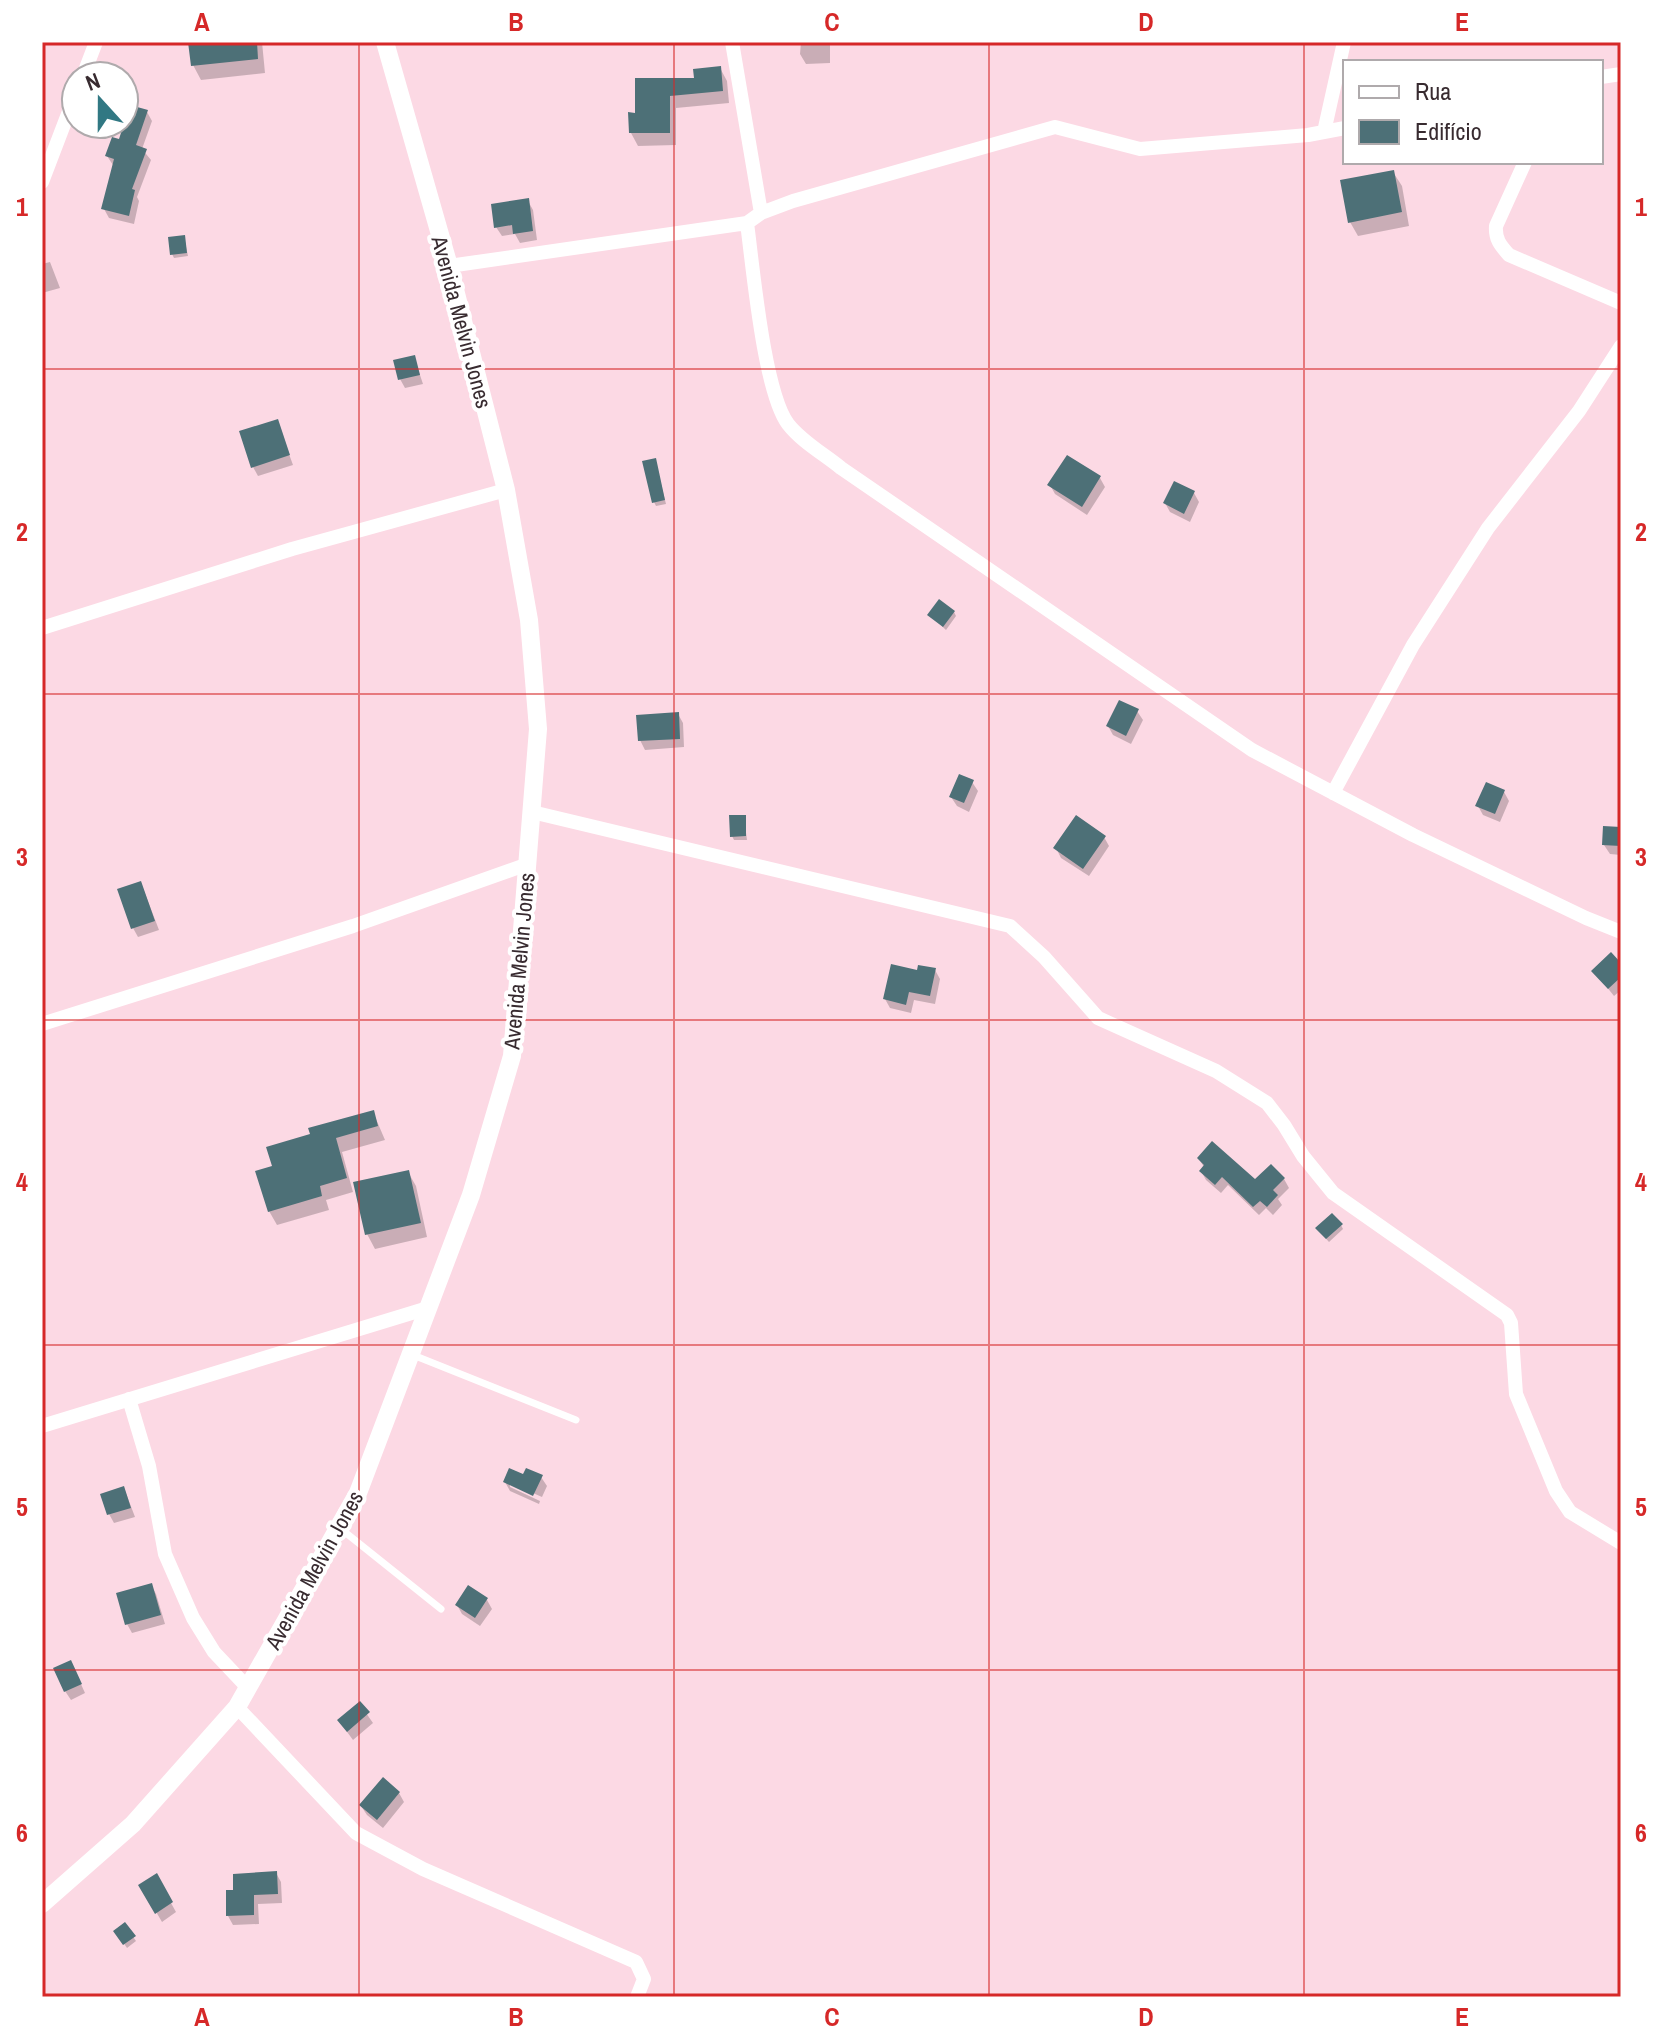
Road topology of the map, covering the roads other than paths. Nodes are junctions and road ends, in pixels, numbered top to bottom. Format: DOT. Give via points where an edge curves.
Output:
graph roads {
  1 [pos="385,42"];
  2 [pos="732,42"];
  3 [pos="1344,42"];
  4 [pos="1343,128"];
  5 [pos="1324,132"];
  6 [pos="60,135"];
  7 [pos="1524,164"];
  8 [pos="42,182"];
  9 [pos="761,213"];
  10 [pos="747,223"];
  11 [pos="449,266"];
  12 [pos="1621,303"];
  13 [pos="1621,346"];
  14 [pos="506,490"];
  15 [pos="42,628"];
  16 [pos="1333,793"];
  17 [pos="532,812"];
  18 [pos="528,864"];
  19 [pos="1621,932"];
  20 [pos="42,1024"];
  21 [pos="428,1308"];
  22 [pos="411,1354"];
  23 [pos="129,1399"];
  24 [pos="576,1420"];
  25 [pos="42,1426"];
  26 [pos="339,1528"];
  27 [pos="1621,1543"];
  28 [pos="441,1609"];
  29 [pos="248,1688"];
  30 [pos="237,1707"];
  31 [pos="42,1904"];
  32 [pos="637,1997"];
  1 -- 11 [label="street, Avenida Melvin Jones"];
  2 -- 9 [label="street"];
  3 -- 5 [label="street"];
  4 -- 5 [label="street"];
  5 -- 9 [label="street" via="1140,149 1055,127"];
  6 -- 8 [label="street"];
  7 -- 12 [label="street" via="1496,226 1500,245 1509,255"];
  9 -- 10 [label="street"];
  10 -- 11 [label="street"];
  10 -- 16 [label="street" via="774,391 796,433 1252,750"];
  11 -- 14 [label="street, Avenida Melvin Jones"];
  13 -- 16 [label="street" via="1579,411 1488,528 1413,645"];
  14 -- 15 [label="street" via="292,549"];
  14 -- 17 [label="street, Avenida Melvin Jones" via="535,673 538,729"];
  16 -- 19 [label="street"];
  17 -- 18 [label="street, Avenida Melvin Jones"];
  17 -- 27 [label="street" via="1010,926 1098,1018 1216,1071 1267,1103 1333,1193 1507,1315 1516,1394 1556,1491 1570,1512"];
  18 -- 20 [label="street" via="353,926"];
  18 -- 21 [label="street, Avenida Melvin Jones" via="512,1056 471,1195"];
  21 -- 22 [label="street, Avenida Melvin Jones"];
  21 -- 23 [label="street"];
  22 -- 24 [label="lane"];
  22 -- 26 [label="street, Avenida Melvin Jones" via="358,1493"];
  23 -- 25 [label="street"];
  23 -- 29 [label="street" via="149,1466 165,1554 207,1641"];
  26 -- 28 [label="lane"];
  26 -- 29 [label="street, Avenida Melvin Jones"];
  29 -- 30 [label="street, Avenida Melvin Jones"];
  30 -- 31 [label="street, Avenida Melvin Jones" via="133,1824"];
  30 -- 32 [label="street" via="356,1833 423,1869 636,1962 644,1979"];
}
